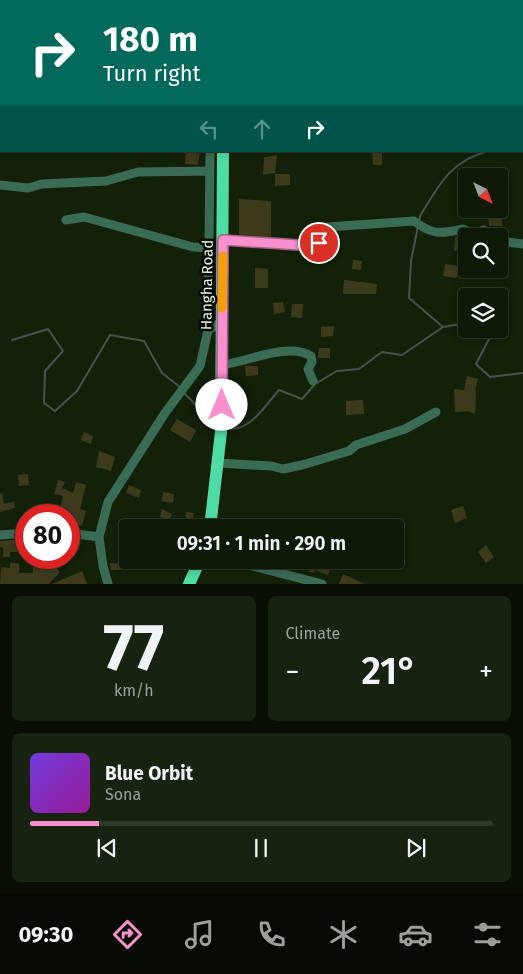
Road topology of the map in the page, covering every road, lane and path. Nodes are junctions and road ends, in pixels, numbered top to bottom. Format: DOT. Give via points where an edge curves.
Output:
graph roads {
  1 [pos="210,152"];
  2 [pos="223,152"];
  3 [pos="210,171"];
  4 [pos="0,185"];
  5 [pos="66,220"];
  6 [pos="458,230"];
  7 [pos="223,240"];
  8 [pos="508,243"];
  9 [pos="523,244"];
  10 [pos="208,248"];
  11 [pos="222,322"];
  12 [pos="208,330"];
  13 [pos="222,365"];
  14 [pos="313,381"];
  15 [pos="436,412"];
  16 [pos="218,463"];
  17 [pos="211,519"];
  18 [pos="15,534"];
  19 [pos="80,534"];
  20 [pos="0,535"];
  21 [pos="99,537"];
  22 [pos="196,569"];
  23 [pos="264,569"];
  24 [pos="108,584"];
  25 [pos="189,584"];
  26 [pos="322,584"];
  1 -- 3 [label="street"];
  2 -- 7 [label="highway, Hangha Road"];
  3 -- 4 [label="street" via="138,172 106,181 42,184 28,188"];
  3 -- 10 [label="street"];
  5 -- 10 [label="street" via="84,217 193,247"];
  6 -- 7 [label="street" via="442,234 423,228 414,221 328,227 314,246"];
  7 -- 11 [label="highway, Hangha Road"];
  8 -- 9 [label="street"];
  10 -- 12 [label="street"];
  11 -- 12 [label="street"];
  11 -- 13 [label="highway, Hangha Road"];
  12 -- 21 [label="street" via="200,366 165,413 108,502"];
  13 -- 14 [label="street" via="238,364 274,353 304,352 311,356 308,369"];
  13 -- 16 [label="highway, Hangha Road" via="222,432"];
  15 -- 16 [label="street" via="405,429 356,445 349,452 302,465 283,469"];
  16 -- 17 [label="highway, Hangha Road"];
  18 -- 20 [label="street"];
  19 -- 21 [label="street"];
  21 -- 24 [label="street" via="102,566"];
  22 -- 25 [label="highway"];
  23 -- 26 [label="street"];
}
